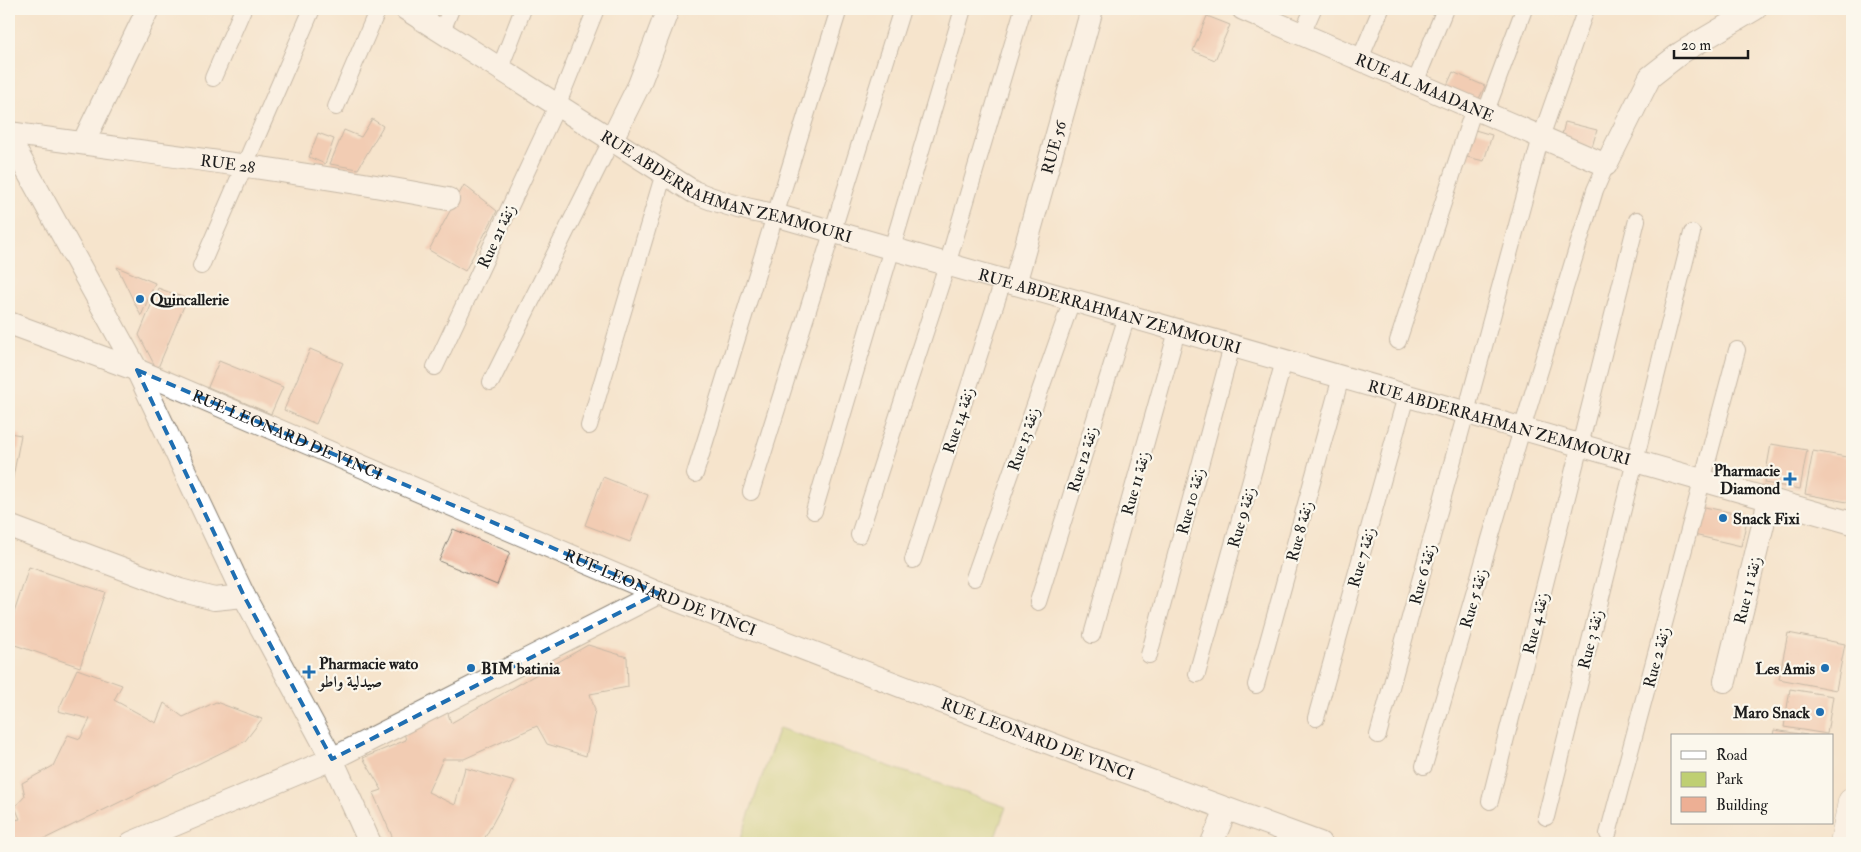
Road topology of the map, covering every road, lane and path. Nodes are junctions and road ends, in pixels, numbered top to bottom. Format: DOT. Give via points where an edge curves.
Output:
graph roads {
  1 [pos="148,9"];
  2 [pos="243,9"];
  3 [pos="312,9"];
  4 [pos="378,9"];
  5 [pos="406,9"];
  6 [pos="451,9"];
  7 [pos="523,9"];
  8 [pos="596,9"];
  9 [pos="668,9"];
  10 [pos="839,9"];
  11 [pos="902,9"];
  12 [pos="962,9"];
  13 [pos="1023,9"];
  14 [pos="1092,9"];
  15 [pos="1243,9"];
  16 [pos="1313,9"];
  17 [pos="1381,9"];
  18 [pos="1445,9"];
  19 [pos="1524,9"];
  20 [pos="1586,9"];
  21 [pos="1755,9"];
  22 [pos="442,31"];
  23 [pos="1302,34"];
  24 [pos="1360,59"];
  25 [pos="500,68"];
  26 [pos="213,78"];
  27 [pos="1415,83"];
  28 [pos="336,106"];
  29 [pos="557,106"];
  30 [pos="1480,111"];
  31 [pos="9,133"];
  32 [pos="1541,137"];
  33 [pos="9,138"];
  34 [pos="612,140"];
  35 [pos="83,143"];
  36 [pos="245,165"];
  37 [pos="1606,165"];
  38 [pos="664,173"];
  39 [pos="448,199"];
  40 [pos="775,216"];
  41 [pos="1637,220"];
  42 [pos="832,232"];
  43 [pos="1692,233"];
  44 [pos="891,249"];
  45 [pos="947,265"];
  46 [pos="201,266"];
  47 [pos="1009,282"];
  48 [pos="1072,300"];
  49 [pos="1127,316"];
  50 [pos="9,323"];
  51 [pos="1177,331"];
  52 [pos="1398,341"];
  53 [pos="1232,346"];
  54 [pos="1737,350"];
  55 [pos="1284,361"];
  56 [pos="435,367"];
  57 [pos="137,370"];
  58 [pos="1341,377"];
  59 [pos="491,382"];
  60 [pos="1406,396"];
  61 [pos="1466,413"];
  62 [pos="589,426"];
  63 [pos="1522,429"];
  64 [pos="1580,446"];
  65 [pos="1635,462"];
  66 [pos="695,474"];
  67 [pos="1703,481"];
  68 [pos="752,492"];
  69 [pos="1769,500"];
  70 [pos="814,511"];
  71 [pos="1852,524"];
  72 [pos="9,526"];
  73 [pos="859,535"];
  74 [pos="913,560"];
  75 [pos="974,578"];
  76 [pos="658,593"];
  77 [pos="244,596"];
  78 [pos="1038,602"];
  79 [pos="1092,634"];
  80 [pos="1149,655"];
  81 [pos="1197,674"];
  82 [pos="1726,681"];
  83 [pos="1256,685"];
  84 [pos="1316,718"];
  85 [pos="1378,735"];
  86 [pos="332,759"];
  87 [pos="1424,766"];
  88 [pos="1490,801"];
  89 [pos="1852,802"];
  90 [pos="1226,809"];
  91 [pos="1546,817"];
  92 [pos="1608,834"];
  93 [pos="131,843"];
  94 [pos="370,843"];
  95 [pos="1212,843"];
  96 [pos="1320,843"];
  97 [pos="1844,843"];
  1 -- 35 [label="street"];
  2 -- 26 [label="street"];
  3 -- 36 [label="street"];
  4 -- 28 [label="street"];
  5 -- 22 [label="street, RUE ABDERRAHMAN ZEMMOURI"];
  6 -- 22 [label="street"];
  7 -- 25 [label="street"];
  8 -- 29 [label="street, Rue 21 زنقة"];
  9 -- 34 [label="street" via="639,85"];
  10 -- 40 [label="street"];
  11 -- 42 [label="street"];
  12 -- 44 [label="street"];
  13 -- 45 [label="street"];
  14 -- 47 [label="street, RUE 56"];
  15 -- 23 [label="street, RUE AL MAADANE"];
  16 -- 23 [label="street"];
  17 -- 24 [label="street"];
  18 -- 27 [label="street"];
  19 -- 30 [label="street"];
  20 -- 32 [label="street, Rue 6 زنقة"];
  21 -- 37 [label="street" via="1682,52 1650,77"];
  22 -- 25 [label="street, RUE ABDERRAHMAN ZEMMOURI"];
  23 -- 24 [label="street, RUE AL MAADANE"];
  24 -- 27 [label="street, RUE AL MAADANE"];
  25 -- 29 [label="street, RUE ABDERRAHMAN ZEMMOURI"];
  27 -- 30 [label="street, RUE AL MAADANE"];
  29 -- 34 [label="street, RUE ABDERRAHMAN ZEMMOURI"];
  29 -- 56 [label="street, Rue 21 زنقة"];
  30 -- 32 [label="street, RUE AL MAADANE"];
  30 -- 52 [label="street"];
  31 -- 35 [label="street, RUE 28"];
  32 -- 37 [label="street, RUE AL MAADANE"];
  32 -- 61 [label="street, Rue 6 زنقة"];
  33 -- 57 [label="street"];
  34 -- 38 [label="street, RUE ABDERRAHMAN ZEMMOURI"];
  34 -- 59 [label="street"];
  35 -- 36 [label="street, RUE 28"];
  36 -- 39 [label="street, RUE 28"];
  36 -- 46 [label="street"];
  37 -- 63 [label="street, Rue 5 زنقة" via="1595,190"];
  38 -- 40 [label="street, RUE ABDERRAHMAN ZEMMOURI" via="708,198"];
  38 -- 62 [label="street"];
  40 -- 42 [label="street, RUE ABDERRAHMAN ZEMMOURI"];
  40 -- 66 [label="street"];
  41 -- 64 [label="street, Rue 4 زنقة"];
  42 -- 44 [label="street, RUE ABDERRAHMAN ZEMMOURI"];
  42 -- 68 [label="street"];
  43 -- 65 [label="street, Rue 3 زنقة"];
  44 -- 45 [label="street, RUE ABDERRAHMAN ZEMMOURI"];
  44 -- 70 [label="street"];
  45 -- 47 [label="street, RUE ABDERRAHMAN ZEMMOURI"];
  45 -- 73 [label="street"];
  47 -- 48 [label="street, RUE ABDERRAHMAN ZEMMOURI"];
  47 -- 74 [label="street, Rue 14 زنقة"];
  48 -- 49 [label="street, RUE ABDERRAHMAN ZEMMOURI"];
  48 -- 75 [label="street, Rue 13 زنقة"];
  49 -- 51 [label="street, RUE ABDERRAHMAN ZEMMOURI"];
  49 -- 78 [label="street, Rue 12 زنقة"];
  50 -- 57 [label="street, RUE LEONARD DE VINCI"];
  51 -- 53 [label="street, RUE ABDERRAHMAN ZEMMOURI"];
  51 -- 79 [label="street, Rue 11 زنقة"];
  53 -- 55 [label="street, RUE ABDERRAHMAN ZEMMOURI"];
  53 -- 80 [label="street, Rue 10 زنقة"];
  54 -- 67 [label="street, Rue 2 زنقة"];
  55 -- 58 [label="street, RUE ABDERRAHMAN ZEMMOURI"];
  55 -- 81 [label="street, Rue 9 زنقة"];
  57 -- 76 [label="street, RUE LEONARD DE VINCI"];
  57 -- 77 [label="street"];
  58 -- 60 [label="street, RUE ABDERRAHMAN ZEMMOURI"];
  58 -- 83 [label="street, Rue 8 زنقة"];
  60 -- 61 [label="street, RUE ABDERRAHMAN ZEMMOURI"];
  60 -- 84 [label="street, Rue 7 زنقة"];
  61 -- 63 [label="street, RUE ABDERRAHMAN ZEMMOURI"];
  61 -- 85 [label="street, Rue 6 زنقة"];
  63 -- 64 [label="street, RUE ABDERRAHMAN ZEMMOURI"];
  63 -- 87 [label="street, Rue 5 زنقة"];
  64 -- 65 [label="street, RUE ABDERRAHMAN ZEMMOURI"];
  64 -- 88 [label="street, Rue 4 زنقة"];
  65 -- 67 [label="street, RUE ABDERRAHMAN ZEMMOURI"];
  65 -- 91 [label="street, Rue 3 زنقة"];
  67 -- 69 [label="street, RUE ABDERRAHMAN ZEMMOURI"];
  67 -- 92 [label="street, Rue 2 زنقة"];
  69 -- 71 [label="street, RUE ABDERRAHMAN ZEMMOURI"];
  69 -- 82 [label="street, Rue 1 زنقة 1"];
  72 -- 77 [label="street" via="180,590 214,599"];
  76 -- 86 [label="street"];
  76 -- 90 [label="street, RUE LEONARD DE VINCI"];
  77 -- 86 [label="street"];
  86 -- 93 [label="street"];
  86 -- 94 [label="street"];
  89 -- 97 [label="main road"];
  90 -- 95 [label="street"];
  90 -- 96 [label="street, RUE LEONARD DE VINCI"];
}
